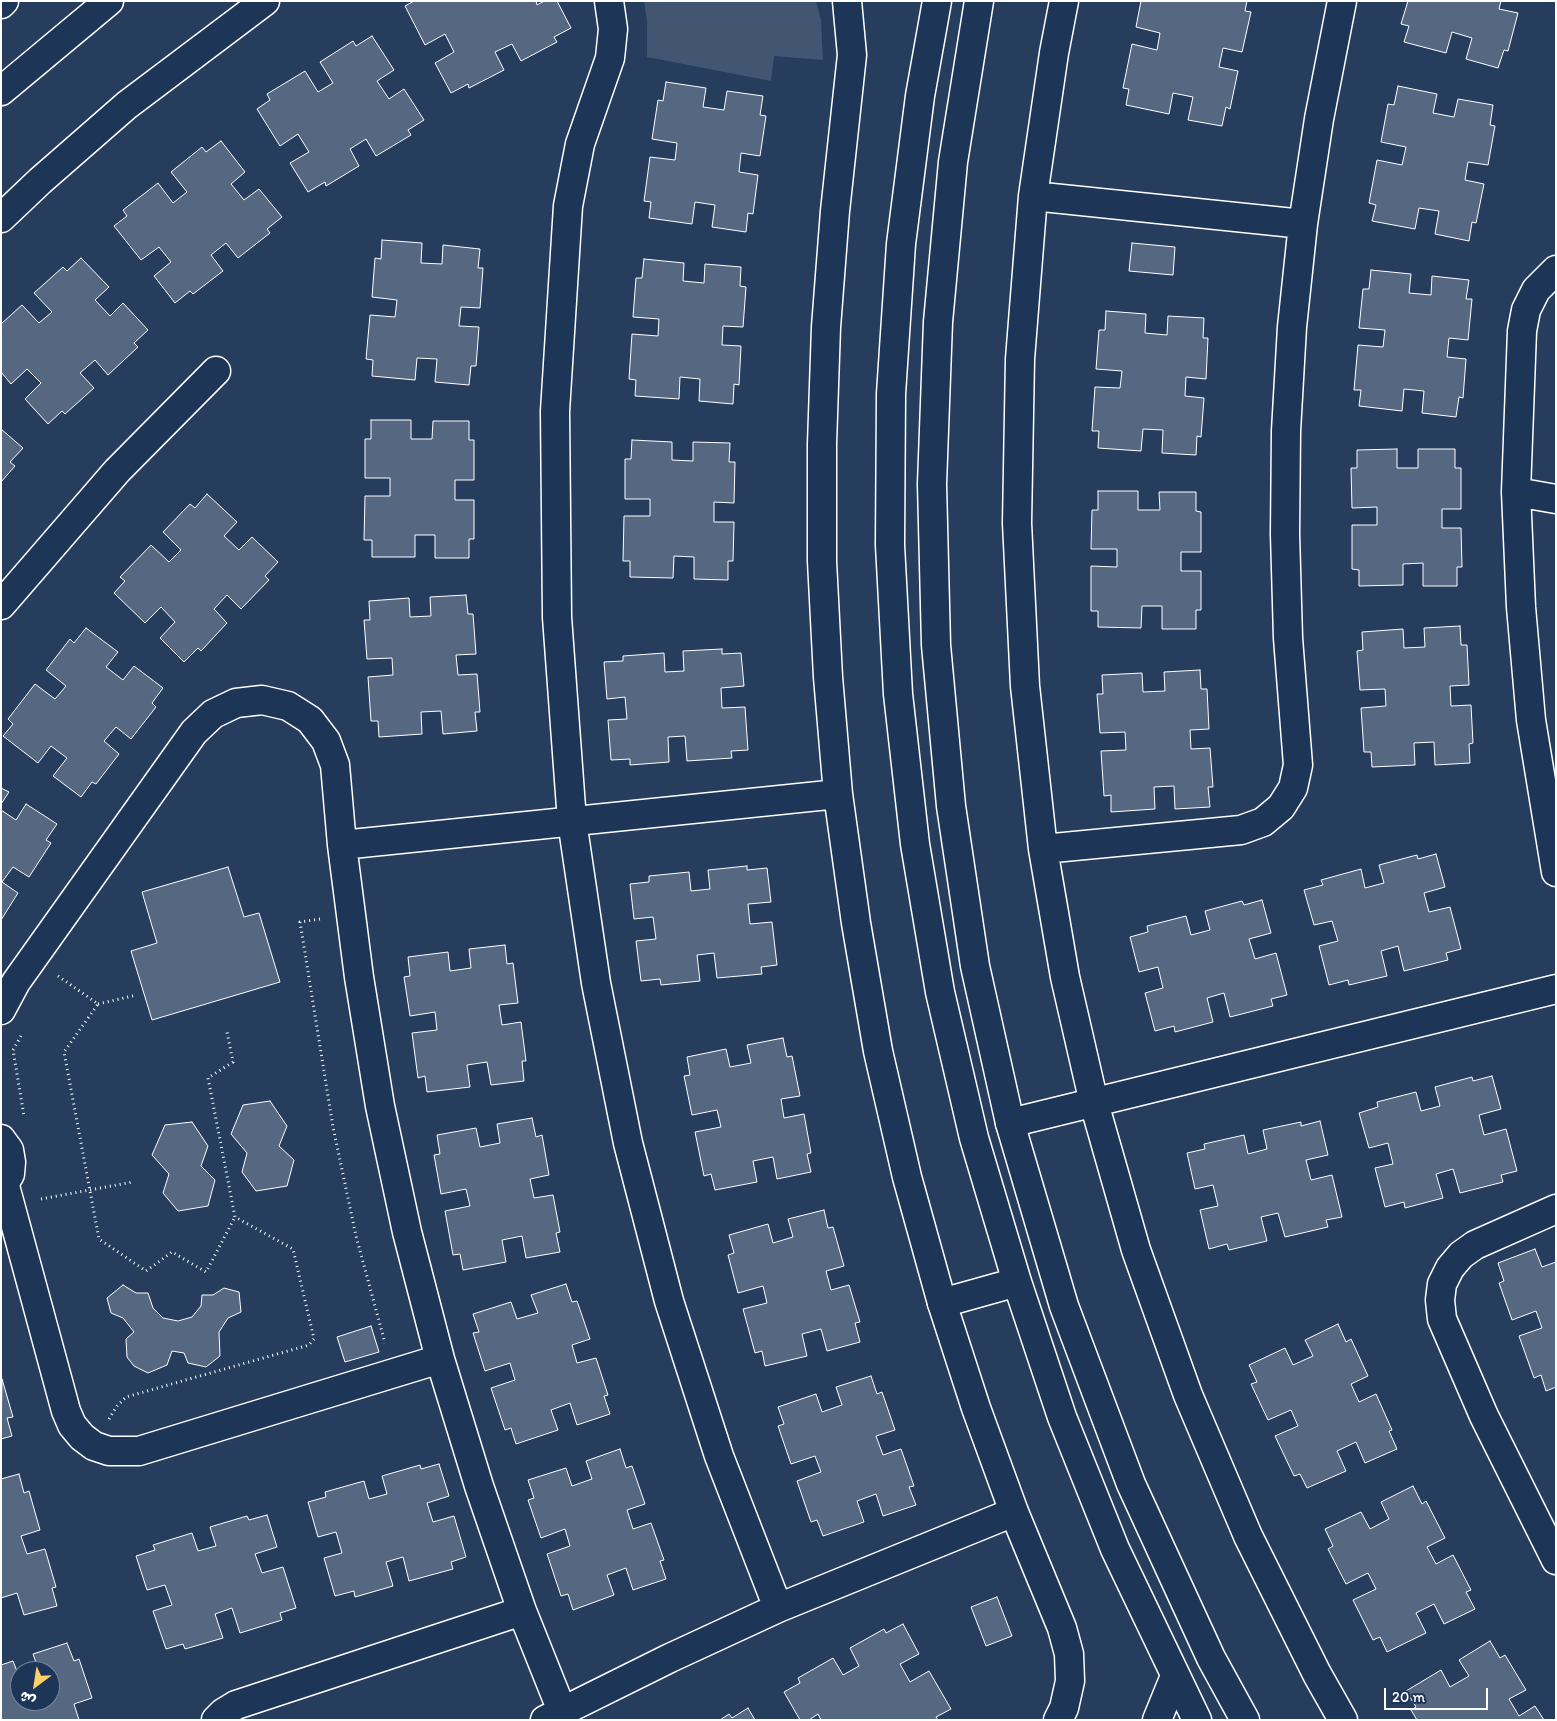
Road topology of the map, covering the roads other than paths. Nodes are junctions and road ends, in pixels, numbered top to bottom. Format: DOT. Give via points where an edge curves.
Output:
graph roads {
  1 [pos="4,1"];
  2 [pos="109,1"];
  3 [pos="265,1"];
  4 [pos="609,1"];
  5 [pos="847,1"];
  6 [pos="937,1"];
  7 [pos="979,1"];
  8 [pos="1064,1"];
  9 [pos="1342,1"];
  10 [pos="1,4"];
  11 [pos="1,91"];
  12 [pos="1033,196"];
  13 [pos="1,218"];
  14 [pos="1303,224"];
  15 [pos="1556,270"];
  16 [pos="216,371"];
  17 [pos="1516,492"];
  18 [pos="1556,498"];
  19 [pos="1,605"];
  20 [pos="838,794"];
  21 [pos="572,821"];
  22 [pos="342,845"];
  23 [pos="1043,849"];
  24 [pos="1556,872"];
  25 [pos="1556,989"];
  26 [pos="1,1010"];
  27 [pos="1094,1103"];
  28 [pos="1010,1123"];
  29 [pos="1,1138"];
  30 [pos="5,1193"];
  31 [pos="1556,1209"];
  32 [pos="1017,1282"];
  33 [pos="942,1303"];
  34 [pos="440,1359"];
  35 [pos="1014,1512"];
  36 [pos="1556,1560"];
  37 [pos="778,1608"];
  38 [pos="522,1611"];
  39 [pos="1175,1676"];
  40 [pos="554,1715"];
  41 [pos="216,1720"];
  42 [pos="1058,1720"];
  43 [pos="1157,1720"];
  44 [pos="1197,1720"];
  45 [pos="1245,1720"];
  46 [pos="1343,1720"];
  1 -- 10 [label="street"];
  2 -- 11 [label="street"];
  3 -- 13 [label="street" via="127,105"];
  4 -- 21 [label="street" via="613,29 610,58 580,144 570,198 555,411 557,617"];
  5 -- 20 [label="street" via="852,55 830,279 822,444 822,561"];
  6 -- 32 [label="street" via="920,96 901,244 891,394 890,545 898,684 915,844 940,992 974,1138"];
  7 -- 28 [label="street" via="951,181 938,322 932,493 936,645 951,806 976,966"];
  8 -- 12 [label="street"];
  9 -- 14 [label="street"];
  12 -- 14 [label="street"];
  12 -- 23 [label="street" via="1020,359 1016,523 1025,686"];
  14 -- 23 [label="street" via="1291,346 1284,534 1298,764 1293,788 1281,807 1263,822 1241,830"];
  15 -- 17 [label="street" via="1536,290 1526,310 1522,331"];
  16 -- 19 [label="street" via="117,471"];
  17 -- 18 [label="street"];
  17 -- 24 [label="street" via="1521,607 1531,720"];
  20 -- 21 [label="street"];
  20 -- 33 [label="street" via="878,1051 907,1178"];
  21 -- 22 [label="street"];
  21 -- 37 [label="street" via="596,983 628,1143 669,1300 719,1456"];
  22 -- 26 [label="street" via="335,765 326,741 310,720 288,706 262,700 236,703 213,714 194,732 16,982"];
  22 -- 34 [label="street" via="380,1106 407,1232"];
  23 -- 27 [label="street" via="1065,977"];
  25 -- 27 [label="street"];
  27 -- 28 [label="street"];
  27 -- 46 [label="street" via="1136,1250 1188,1395 1248,1536"];
  28 -- 45 [label="street" via="1064,1306 1131,1484 1211,1658"];
  29 -- 30 [label="street" via="9,1150 11,1162"];
  30 -- 34 [label="street" via="66,1411 72,1425 94,1446 124,1453 139,1451"];
  31 -- 36 [label="street" via="1475,1245 1461,1255 1446,1276 1440,1300 1442,1320 1484,1416"];
  32 -- 33 [label="street"];
  32 -- 39 [label="street" via="1072,1443 1115,1549"];
  33 -- 35 [label="street"];
  34 -- 38 [label="street" via="478,1486"];
  35 -- 37 [label="street"];
  35 -- 42 [label="street" via="1062,1628 1069,1654 1070,1681"];
  37 -- 40 [label="street"];
  38 -- 40 [label="street"];
  38 -- 41 [label="street" via="236,1705"];
  39 -- 43 [label="street"];
  39 -- 44 [label="street"];
}
